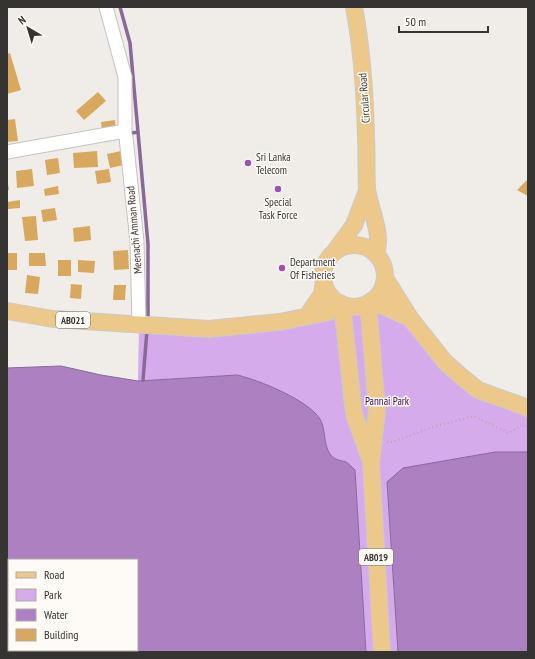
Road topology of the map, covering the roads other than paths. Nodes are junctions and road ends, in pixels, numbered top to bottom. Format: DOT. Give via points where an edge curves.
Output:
graph roads {
  1 [pos="106,7"];
  2 [pos="354,7"];
  3 [pos="125,134"];
  4 [pos="7,152"];
  5 [pos="367,189"];
  6 [pos="332,254"];
  7 [pos="376,254"];
  8 [pos="385,278"];
  9 [pos="324,281"];
  10 [pos="369,302"];
  11 [pos="341,304"];
  12 [pos="7,311"];
  13 [pos="307,316"];
  14 [pos="410,318"];
  15 [pos="145,325"];
  16 [pos="528,408"];
  17 [pos="371,463"];
  18 [pos="382,652"];
  1 -- 3 [label="street, Meenachi Amman Road" via="125,77"];
  2 -- 5 [label="main road, Circular Road" via="360,40"];
  3 -- 4 [label="street"];
  3 -- 15 [label="street, Meenachi Amman Road"];
  5 -- 6 [label="main road, Circular Road" via="354,225"];
  5 -- 7 [label="main road, Circular Road" via="376,227"];
  6 -- 7 [label="main road" via="338,249 354,245 362,246"];
  6 -- 9 [label="main road, Circular Road" via="325,266"];
  7 -- 8 [label="main road, Circular Road" via="384,269"];
  8 -- 10 [label="main road" via="380,291"];
  8 -- 14 [label="main road, Circular Road"];
  9 -- 11 [label="main road" via="332,298"];
  9 -- 13 [label="main road, Circular Road" via="322,294"];
  10 -- 11 [label="main road" via="359,306"];
  10 -- 14 [label="main road"];
  10 -- 17 [label="main road, AB019" via="377,410"];
  11 -- 13 [label="main road, AB021" via="329,312"];
  11 -- 17 [label="main road, AB019" via="354,414"];
  12 -- 15 [label="main road, AB021" via="53,319"];
  13 -- 15 [label="main road, AB021" via="280,322 209,329"];
  14 -- 16 [label="main road, Circular Road" via="445,362 478,390"];
  17 -- 18 [label="main road, AB019"];
}
